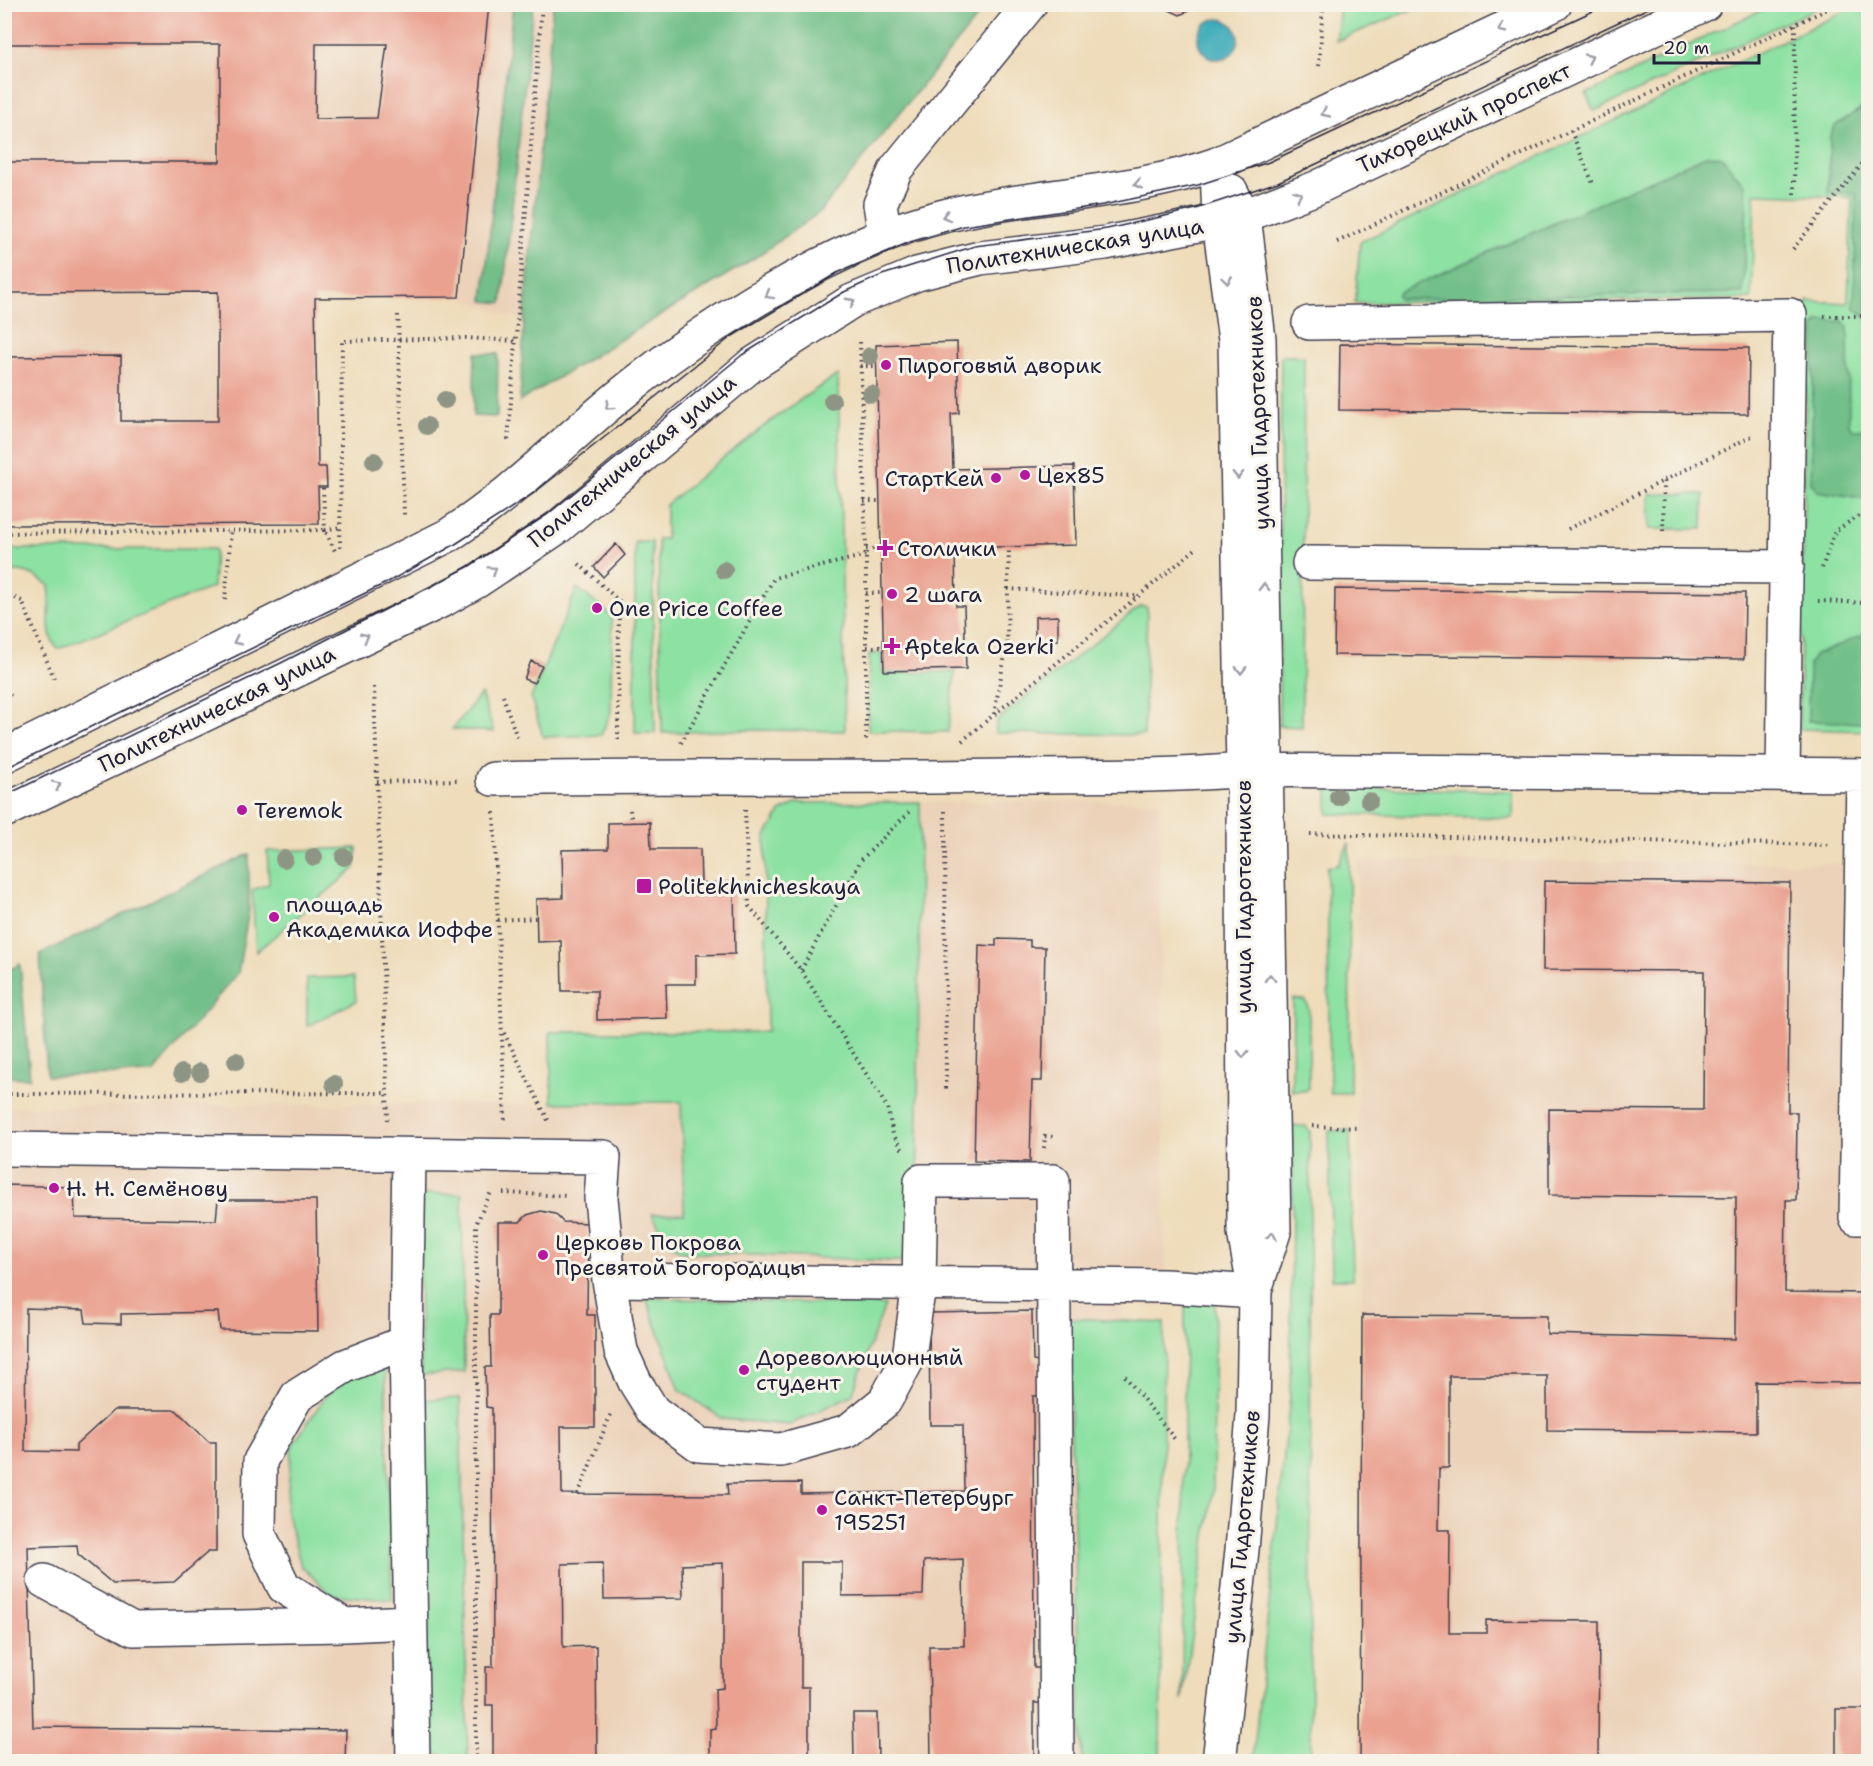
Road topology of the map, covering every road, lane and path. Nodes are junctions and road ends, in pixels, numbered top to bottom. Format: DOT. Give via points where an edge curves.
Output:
graph roads {
  1 [pos="542,4"];
  2 [pos="1030,4"];
  3 [pos="1323,4"];
  4 [pos="1555,4"];
  5 [pos="1705,4"];
  6 [pos="1838,4"];
  7 [pos="1796,24"];
  8 [pos="1319,66"];
  9 [pos="1571,131"];
  10 [pos="1869,157"];
  11 [pos="1206,168"];
  12 [pos="1594,186"];
  13 [pos="1794,195"];
  14 [pos="1231,219"];
  15 [pos="885,235"];
  16 [pos="1337,242"];
  17 [pos="1793,249"];
  18 [pos="398,315"];
  19 [pos="1790,315"];
  20 [pos="1869,316"];
  21 [pos="1309,322"];
  22 [pos="515,341"];
  23 [pos="399,342"];
  24 [pos="860,342"];
  25 [pos="860,366"];
  26 [pos="876,366"];
  27 [pos="1790,417"];
  28 [pos="508,440"];
  29 [pos="1664,481"];
  30 [pos="323,488"];
  31 [pos="864,501"];
  32 [pos="880,501"];
  33 [pos="1869,510"];
  34 [pos="404,515"];
  35 [pos="340,527"];
  36 [pos="324,530"];
  37 [pos="231,531"];
  38 [pos="4,533"];
  39 [pos="1560,533"];
  40 [pos="1009,546"];
  41 [pos="1198,547"];
  42 [pos="340,548"];
  43 [pos="866,549"];
  44 [pos="881,549"];
  45 [pos="335,550"];
  46 [pos="866,555"];
  47 [pos="1309,563"];
  48 [pos="579,564"];
  49 [pos="1662,566"];
  50 [pos="1787,567"];
  51 [pos="1822,568"];
  52 [pos="1008,589"];
  53 [pos="4,593"];
  54 [pos="866,593"];
  55 [pos="882,593"];
  56 [pos="1136,596"];
  57 [pos="225,600"];
  58 [pos="1786,600"];
  59 [pos="1869,603"];
  60 [pos="867,647"];
  61 [pos="883,647"];
  62 [pos="54,678"];
  63 [pos="4,684"];
  64 [pos="374,687"];
  65 [pos="503,696"];
  66 [pos="11,697"];
  67 [pos="994,715"];
  68 [pos="618,737"];
  69 [pos="518,741"];
  70 [pos="960,743"];
  71 [pos="4,756"];
  72 [pos="1255,770"];
  73 [pos="1783,774"];
  74 [pos="1866,775"];
  75 [pos="662,777"];
  76 [pos="744,777"];
  77 [pos="866,777"];
  78 [pos="944,777"];
  79 [pos="493,778"];
  80 [pos="459,780"];
  81 [pos="377,782"];
  82 [pos="4,811"];
  83 [pos="1310,834"];
  84 [pos="1861,846"];
  85 [pos="537,918"];
  86 [pos="498,920"];
  87 [pos="801,970"];
  88 [pos="502,1029"];
  89 [pos="946,1092"];
  90 [pos="387,1093"];
  91 [pos="4,1094"];
  92 [pos="1312,1126"];
  93 [pos="1358,1128"];
  94 [pos="1053,1137"];
  95 [pos="4,1149"];
  96 [pos="1053,1149"];
  97 [pos="399,1154"];
  98 [pos="506,1156"];
  99 [pos="569,1157"];
  100 [pos="921,1181"];
  101 [pos="1869,1218"];
  102 [pos="609,1280"];
  103 [pos="919,1284"];
  104 [pos="1055,1285"];
  105 [pos="1255,1292"];
  106 [pos="406,1342"];
  107 [pos="1125,1376"];
  108 [pos="616,1402"];
  109 [pos="1177,1442"];
  110 [pos="578,1494"];
  111 [pos="44,1581"];
  112 [pos="410,1623"];
  113 [pos="344,1624"];
  114 [pos="413,1761"];
  115 [pos="476,1761"];
  116 [pos="1058,1761"];
  117 [pos="1218,1761"];
  1 -- 22 [label="path"];
  2 -- 15 [label="main road" via="896,169 880,204"];
  3 -- 8 [label="path"];
  4 -- 11 [label="main road, one-way"];
  14 -- 5 [label="main road, Тихорецкий проспект, one-way" via="1316,188"];
  6 -- 7 [label="path"];
  7 -- 9 [label="path"];
  7 -- 13 [label="path"];
  9 -- 12 [label="path"];
  9 -- 16 [label="path"];
  10 -- 17 [label="path"];
  11 -- 14 [label="main road, улица Гидротехников"];
  11 -- 15 [label="main road, one-way" via="1104,191 966,211"];
  14 -- 72 [label="main road, улица Гидротехников" via="1259,339"];
  82 -- 14 [label="main road, Политехническая улица, one-way" via="477,581 566,521 750,366 852,301 918,274 980,258 1105,243"];
  15 -- 71 [label="main road, one-way" via="720,322 638,381 536,471 449,535"];
  18 -- 23 [label="path"];
  19 -- 20 [label="path"];
  19 -- 21 [label="main road"];
  19 -- 27 [label="main road"];
  22 -- 23 [label="path" via="466,338"];
  22 -- 28 [label="path"];
  23 -- 34 [label="path"];
  23 -- 35 [label="path" via="342,341"];
  24 -- 25 [label="path"];
  25 -- 26 [label="path"];
  25 -- 31 [label="path"];
  27 -- 29 [label="path"];
  27 -- 50 [label="main road"];
  29 -- 39 [label="path"];
  29 -- 49 [label="path"];
  30 -- 36 [label="path"];
  31 -- 32 [label="path"];
  31 -- 43 [label="path"];
  33 -- 51 [label="path" via="1835,531"];
  35 -- 36 [label="path"];
  35 -- 42 [label="path"];
  36 -- 37 [label="path"];
  36 -- 45 [label="path"];
  37 -- 38 [label="path"];
  37 -- 57 [label="path"];
  40 -- 52 [label="path"];
  41 -- 56 [label="path"];
  43 -- 44 [label="path"];
  43 -- 46 [label="path"];
  46 -- 54 [label="path"];
  46 -- 75 [label="path" via="774,578"];
  47 -- 49 [label="main road"];
  48 -- 68 [label="path" via="618,601"];
  49 -- 50 [label="main road"];
  50 -- 58 [label="main road"];
  52 -- 56 [label="path"];
  52 -- 67 [label="path" via="1007,644"];
  53 -- 62 [label="path" via="22,601"];
  54 -- 55 [label="path"];
  54 -- 60 [label="path"];
  56 -- 67 [label="path"];
  58 -- 59 [label="path"];
  58 -- 73 [label="main road"];
  60 -- 61 [label="path"];
  60 -- 77 [label="path"];
  63 -- 66 [label="path"];
  64 -- 81 [label="path"];
  65 -- 69 [label="path"];
  67 -- 70 [label="path"];
  72 -- 73 [label="main road"];
  72 -- 78 [label="main road"];
  72 -- 105 [label="main road, улица Гидротехников" via="1244,1232"];
  73 -- 74 [label="main road"];
  74 -- 84 [label="main road"];
  75 -- 76 [label="main road"];
  75 -- 79 [label="main road"];
  76 -- 77 [label="main road"];
  76 -- 87 [label="path" via="749,906"];
  77 -- 78 [label="main road"];
  78 -- 87 [label="path" via="861,860"];
  78 -- 89 [label="path"];
  79 -- 86 [label="path"];
  80 -- 81 [label="path"];
  81 -- 90 [label="path"];
  83 -- 84 [label="path"];
  84 -- 101 [label="main road" via="1857,1218"];
  85 -- 86 [label="path"];
  86 -- 88 [label="path"];
  87 -- 100 [label="path" via="887,1107 893,1134"];
  88 -- 98 [label="path"];
  88 -- 99 [label="path"];
  90 -- 91 [label="path"];
  90 -- 97 [label="path"];
  92 -- 93 [label="path"];
  94 -- 96 [label="path" via="1045,1136 1044,1149"];
  95 -- 97 [label="main road"];
  97 -- 98 [label="main road"];
  97 -- 106 [label="main road"];
  98 -- 99 [label="main road"];
  98 -- 115 [label="path" via="476,1224"];
  99 -- 102 [label="main road" via="604,1157 601,1198"];
  100 -- 103 [label="main road"];
  100 -- 104 [label="main road" via="1053,1181"];
  102 -- 103 [label="main road"];
  102 -- 103 [label="main road" via="621,1351 634,1382 653,1411 699,1445 781,1450 848,1431 885,1401 909,1357"];
  103 -- 104 [label="main road"];
  104 -- 105 [label="main road"];
  104 -- 116 [label="main road"];
  105 -- 117 [label="main road, улица Гидротехников" via="1253,1415"];
  106 -- 112 [label="main road"];
  106 -- 113 [label="main road" via="345,1366 297,1396 260,1461 259,1534 284,1587"];
  107 -- 109 [label="path"];
  108 -- 110 [label="path"];
  111 -- 113 [label="main road" via="133,1629"];
  112 -- 113 [label="main road"];
  112 -- 114 [label="main road"];
}
